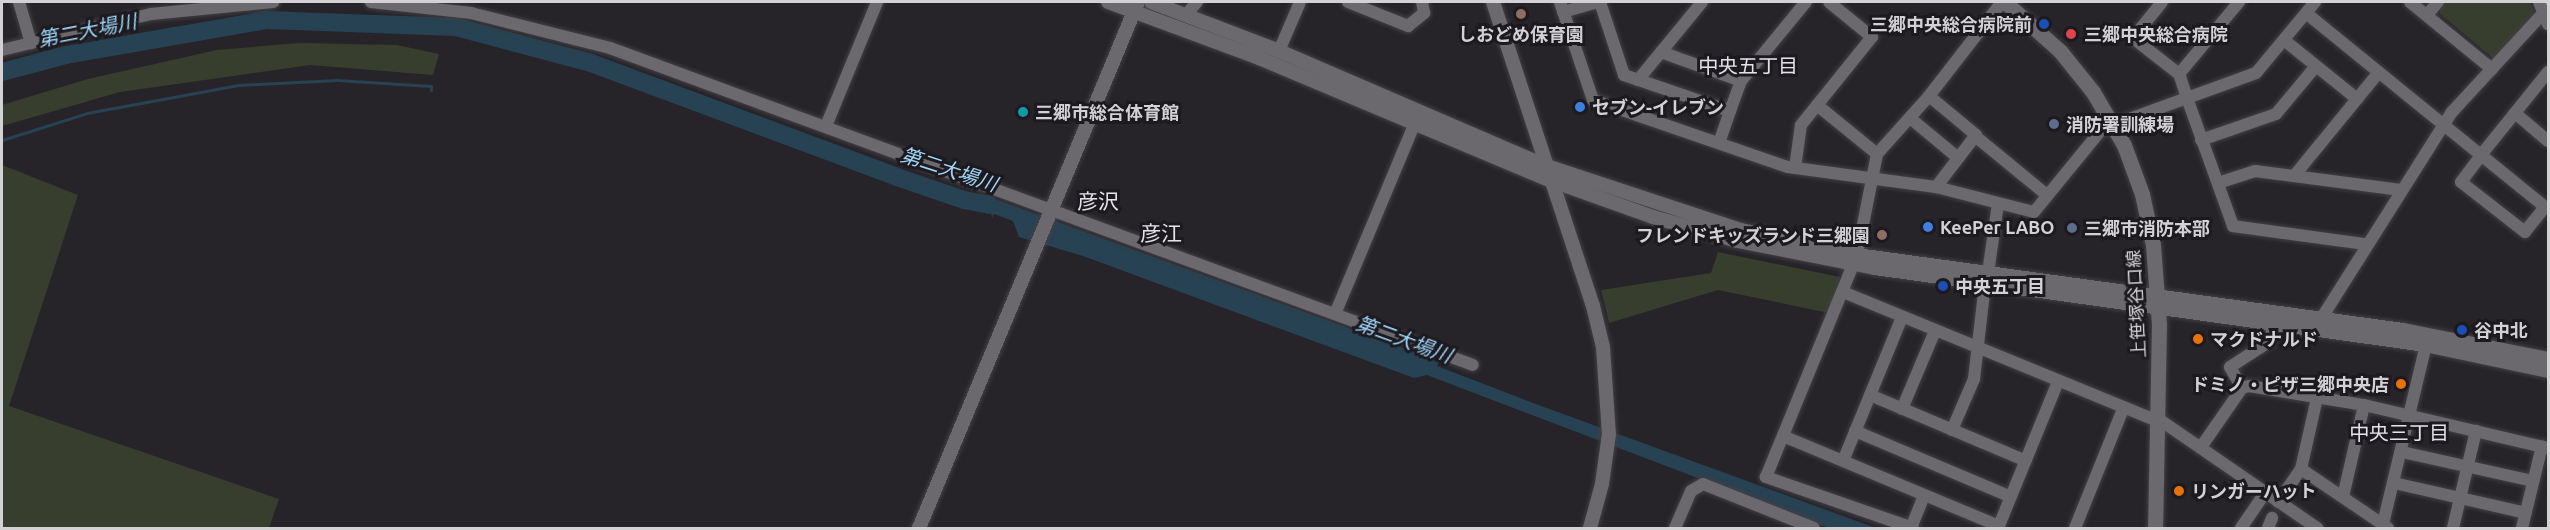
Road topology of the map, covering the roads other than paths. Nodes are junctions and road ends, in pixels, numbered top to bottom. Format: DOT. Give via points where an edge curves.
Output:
graph roads {
  1 [pos="19,2"];
  2 [pos="273,2"];
  3 [pos="371,2"];
  4 [pos="878,2"];
  5 [pos="1108,2"];
  6 [pos="1151,2"];
  7 [pos="1197,2"];
  8 [pos="1300,2"];
  9 [pos="1348,2"];
  10 [pos="1422,2"];
  11 [pos="1493,2"];
  12 [pos="1599,2"];
  13 [pos="1702,2"];
  14 [pos="1806,2"];
  15 [pos="1829,2"];
  16 [pos="2004,2"];
  17 [pos="2162,2"];
  18 [pos="2239,2"];
  19 [pos="2315,2"];
  20 [pos="2410,2"];
  21 [pos="2438,2"];
  22 [pos="1136,6"];
  23 [pos="474,7"];
  24 [pos="1562,7"];
  25 [pos="2545,12"];
  26 [pos="2306,13"];
  27 [pos="1186,15"];
  28 [pos="2427,15"];
  29 [pos="2284,40"];
  30 [pos="31,43"];
  31 [pos="2,50"];
  32 [pos="1279,51"];
  33 [pos="1660,52"];
  34 [pos="2316,66"];
  35 [pos="2492,69"];
  36 [pos="2379,72"];
  37 [pos="2548,72"];
  38 [pos="2179,74"];
  39 [pos="1638,80"];
  40 [pos="1741,81"];
  41 [pos="1929,96"];
  42 [pos="2187,98"];
  43 [pos="2357,99"];
  44 [pos="1816,105"];
  45 [pos="1730,111"];
  46 [pos="2515,113"];
  47 [pos="1910,118"];
  48 [pos="1415,123"];
  49 [pos="2113,123"];
  50 [pos="2443,124"];
  51 [pos="826,126"];
  52 [pos="1975,136"];
  53 [pos="2202,140"];
  54 [pos="2548,141"];
  55 [pos="1719,143"];
  56 [pos="1877,154"];
  57 [pos="2481,155"];
  58 [pos="1958,157"];
  59 [pos="1544,165"];
  60 [pos="1795,168"];
  61 [pos="2294,176"];
  62 [pos="1872,179"];
  63 [pos="1552,181"];
  64 [pos="2218,183"];
  65 [pos="1936,187"];
  66 [pos="2401,190"];
  67 [pos="2048,196"];
  68 [pos="1998,204"];
  69 [pos="2547,205"];
  70 [pos="1050,214"];
  71 [pos="2366,244"];
  72 [pos="1854,259"];
  73 [pos="1987,279"];
  74 [pos="1843,292"];
  75 [pos="2158,303"];
  76 [pos="1335,314"];
  77 [pos="1902,317"];
  78 [pos="2321,319"];
  79 [pos="2273,325"];
  80 [pos="1935,331"];
  81 [pos="2426,345"];
  82 [pos="1977,348"];
  83 [pos="2548,359"];
  84 [pos="1473,365"];
  85 [pos="2548,371"];
  86 [pos="2058,382"];
  87 [pos="2242,388"];
  88 [pos="1870,395"];
  89 [pos="2317,398"];
  90 [pos="2364,405"];
  91 [pos="1902,409"];
  92 [pos="2123,409"];
  93 [pos="2409,415"];
  94 [pos="2157,425"];
  95 [pos="1952,429"];
  96 [pos="1855,431"];
  97 [pos="2476,431"];
  98 [pos="1783,436"];
  99 [pos="2201,447"];
  100 [pos="2545,447"];
  101 [pos="2402,452"];
  102 [pos="1843,461"];
  103 [pos="2026,461"];
  104 [pos="2468,467"];
  105 [pos="2301,469"];
  106 [pos="2533,482"];
  107 [pos="2394,483"];
  108 [pos="1924,496"];
  109 [pos="2263,496"];
  110 [pos="2011,497"];
  111 [pos="2343,497"];
  112 [pos="2460,498"];
  113 [pos="2278,502"];
  114 [pos="2526,513"];
  115 [pos="1999,527"];
  116 [pos="2159,527"];
  117 [pos="919,528"];
  118 [pos="1590,528"];
  119 [pos="1675,528"];
  120 [pos="1814,528"];
  121 [pos="1912,528"];
  122 [pos="2075,528"];
  123 [pos="2241,528"];
  124 [pos="2317,528"];
  125 [pos="2385,528"];
  126 [pos="2453,528"];
  127 [pos="2522,528"];
  1 -- 30 [label="street"];
  2 -- 30 [label="street" via="151,14"];
  3 -- 23 [label="street"];
  4 -- 51 [label="street"];
  5 -- 22 [label="street"];
  6 -- 27 [label="street"];
  7 -- 27 [label="street"];
  8 -- 32 [label="street"];
  9 -- 10 [label="street" via="1408,26 1424,13"];
  11 -- 59 [label="street"];
  12 -- 24 [label="street"];
  12 -- 39 [label="street" via="1623,75"];
  13 -- 33 [label="street"];
  14 -- 40 [label="street"];
  15 -- 44 [label="street" via="1872,37"];
  16 -- 41 [label="street"];
  16 -- 49 [label="main road, 上笹塚谷口線" via="2060,51"];
  17 -- 38 [label="street" via="2133,38"];
  18 -- 38 [label="street"];
  19 -- 26 [label="street"];
  20 -- 28 [label="street"];
  21 -- 28 [label="street"];
  22 -- 48 [label="street"];
  22 -- 70 [label="street"];
  23 -- 51 [label="street" via="610,48"];
  24 -- 55 [label="street" via="1593,100"];
  25 -- 35 [label="street"];
  26 -- 29 [label="street"];
  26 -- 36 [label="street"];
  27 -- 32 [label="street"];
  28 -- 35 [label="street"];
  29 -- 34 [label="street"];
  29 -- 42 [label="street" via="2256,74"];
  30 -- 31 [label="street"];
  32 -- 59 [label="street"];
  33 -- 39 [label="street"];
  33 -- 40 [label="street"];
  34 -- 43 [label="street"];
  34 -- 53 [label="street" via="2276,114"];
  35 -- 50 [label="street"];
  36 -- 43 [label="street"];
  36 -- 50 [label="street"];
  37 -- 46 [label="street"];
  38 -- 42 [label="street"];
  39 -- 45 [label="street"];
  40 -- 45 [label="street"];
  41 -- 47 [label="street"];
  41 -- 52 [label="street"];
  42 -- 49 [label="street"];
  42 -- 53 [label="street"];
  43 -- 61 [label="street"];
  44 -- 56 [label="street"];
  44 -- 60 [label="street" via="1801,125"];
  45 -- 55 [label="street"];
  46 -- 54 [label="street"];
  46 -- 57 [label="street"];
  47 -- 56 [label="street"];
  47 -- 58 [label="street"];
  48 -- 63 [label="street"];
  48 -- 76 [label="street"];
  49 -- 67 [label="street" via="2102,129"];
  49 -- 75 [label="main road, 上笹塚谷口線" via="2142,194 2153,245"];
  50 -- 57 [label="street"];
  50 -- 66 [label="street"];
  51 -- 70 [label="street"];
  52 -- 58 [label="street"];
  52 -- 67 [label="street"];
  53 -- 64 [label="street"];
  55 -- 60 [label="street"];
  56 -- 62 [label="street"];
  57 -- 69 [label="street"];
  57 -- 69 [label="street" via="2461,182 2525,232"];
  58 -- 65 [label="street"];
  59 -- 63 [label="street"];
  59 -- 72 [label="street" via="1741,230"];
  60 -- 62 [label="street"];
  61 -- 64 [label="street" via="2255,171"];
  61 -- 66 [label="street"];
  62 -- 65 [label="street"];
  62 -- 72 [label="street"];
  63 -- 72 [label="street" via="1689,227"];
  63 -- 118 [label="street" via="1599,328 1610,416 1606,466"];
  64 -- 71 [label="street" via="2233,226"];
  65 -- 68 [label="street"];
  66 -- 71 [label="street"];
  67 -- 68 [label="street" via="2034,212"];
  68 -- 73 [label="street"];
  70 -- 76 [label="street"];
  70 -- 117 [label="street"];
  71 -- 78 [label="street"];
  72 -- 73 [label="street"];
  72 -- 74 [label="street"];
  73 -- 75 [label="street"];
  73 -- 82 [label="street"];
  74 -- 77 [label="street"];
  74 -- 98 [label="street"];
  75 -- 78 [label="street"];
  75 -- 79 [label="street"];
  75 -- 94 [label="main road, 上笹塚谷口線"];
  76 -- 84 [label="street"];
  77 -- 80 [label="street"];
  77 -- 88 [label="street"];
  78 -- 83 [label="street" via="2454,339"];
  79 -- 81 [label="street"];
  79 -- 87 [label="street" via="2270,341 2230,367"];
  80 -- 82 [label="street"];
  80 -- 91 [label="street"];
  81 -- 85 [label="street"];
  81 -- 93 [label="street"];
  82 -- 86 [label="street"];
  82 -- 95 [label="street" via="1974,379"];
  86 -- 92 [label="street"];
  86 -- 103 [label="street"];
  87 -- 89 [label="street"];
  87 -- 99 [label="street"];
  88 -- 91 [label="street"];
  88 -- 96 [label="street"];
  89 -- 90 [label="street"];
  89 -- 105 [label="street"];
  90 -- 93 [label="street"];
  90 -- 111 [label="street"];
  91 -- 95 [label="street"];
  92 -- 94 [label="street"];
  92 -- 122 [label="street"];
  93 -- 97 [label="street"];
  93 -- 101 [label="street"];
  94 -- 99 [label="street"];
  94 -- 116 [label="main road, 上笹塚谷口線"];
  95 -- 103 [label="street"];
  96 -- 102 [label="street"];
  96 -- 110 [label="street"];
  97 -- 100 [label="street"];
  97 -- 104 [label="street"];
  98 -- 102 [label="street"];
  98 -- 121 [label="street" via="1766,477"];
  99 -- 109 [label="street"];
  100 -- 106 [label="street"];
  101 -- 104 [label="street"];
  101 -- 107 [label="street"];
  102 -- 108 [label="street"];
  103 -- 110 [label="street"];
  104 -- 106 [label="street"];
  104 -- 112 [label="street"];
  105 -- 111 [label="street"];
  105 -- 113 [label="street"];
  106 -- 114 [label="street"];
  107 -- 112 [label="street"];
  107 -- 125 [label="street"];
  108 -- 115 [label="street"];
  108 -- 121 [label="street"];
  109 -- 113 [label="street"];
  109 -- 123 [label="street"];
  110 -- 115 [label="street"];
  111 -- 125 [label="street"];
  112 -- 114 [label="street"];
  112 -- 126 [label="street"];
  113 -- 124 [label="street"];
  114 -- 127 [label="street"];
  119 -- 120 [label="street" via="1691,491 1703,484"];
}
